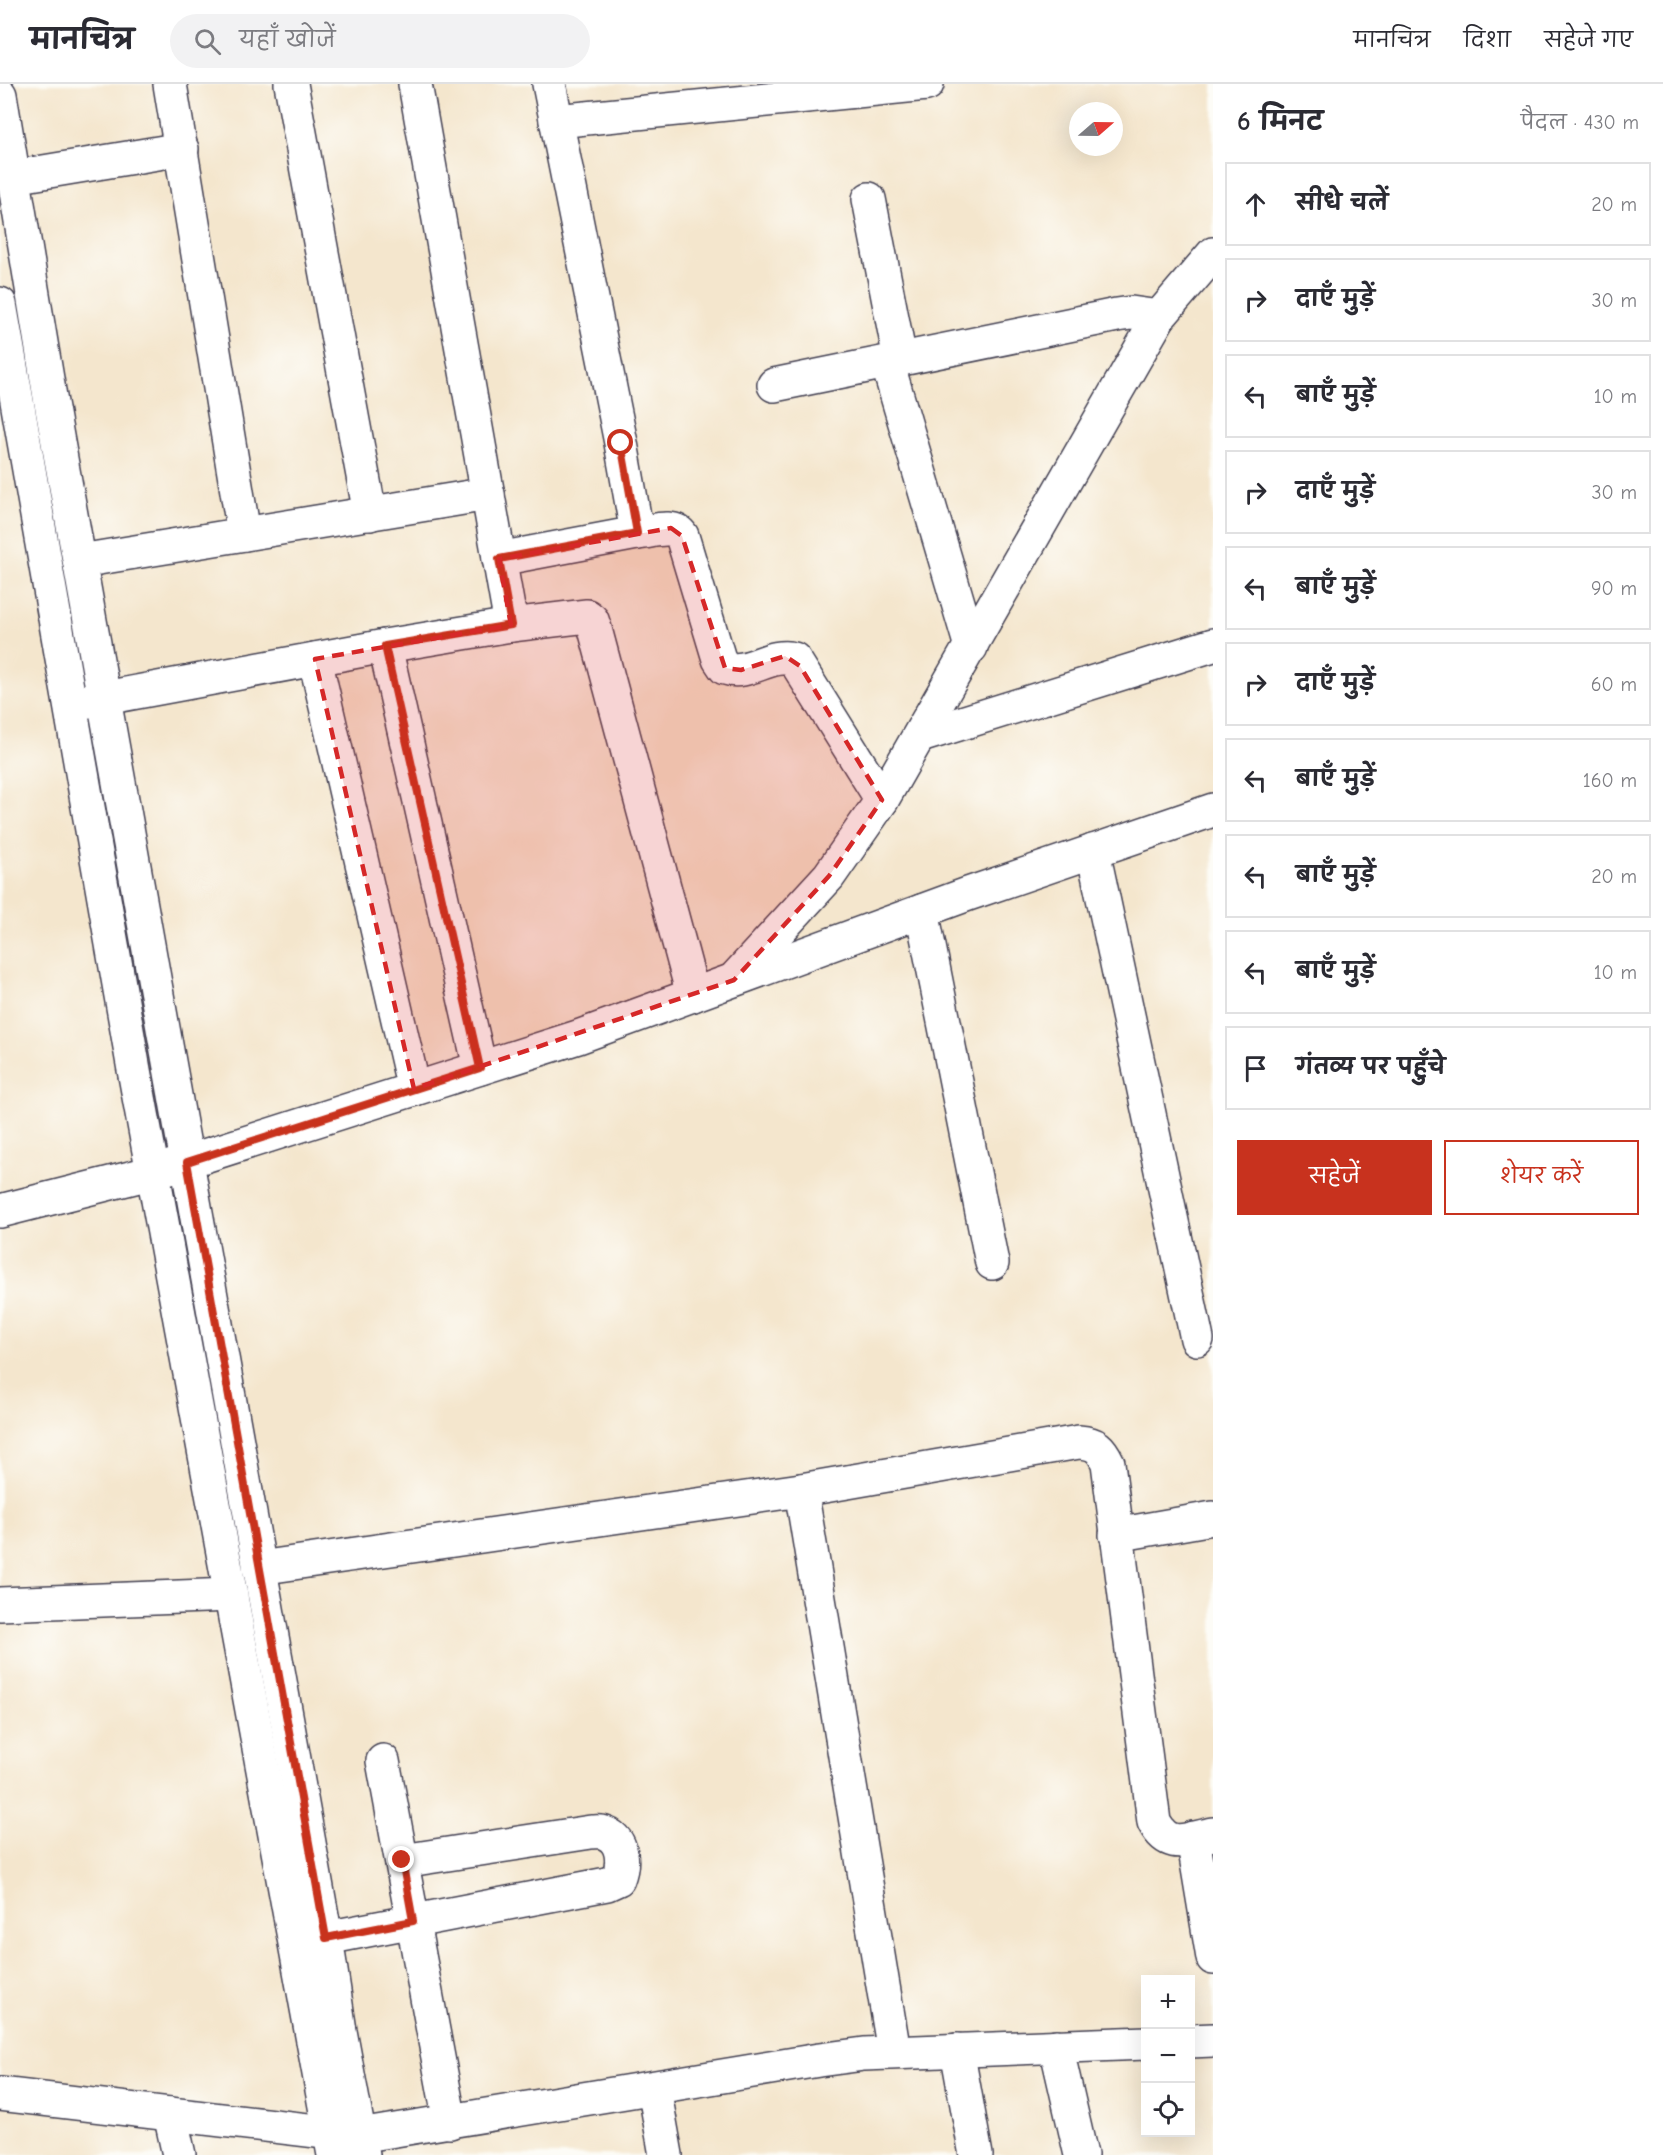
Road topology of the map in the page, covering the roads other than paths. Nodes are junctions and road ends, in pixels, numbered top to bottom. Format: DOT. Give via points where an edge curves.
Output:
graph roads {
  1 [pos="170,84"];
  2 [pos="291,84"];
  3 [pos="415,84"];
  4 [pos="549,84"];
  5 [pos="927,84"];
  6 [pos="873,87"];
  7 [pos="0,95"];
  8 [pos="556,121"];
  9 [pos="182,149"];
  10 [pos="14,177"];
  11 [pos="869,199"];
  12 [pos="12,243"];
  13 [pos="1213,254"];
  14 [pos="0,304"];
  15 [pos="1159,317"];
  16 [pos="893,360"];
  17 [pos="774,385"];
  18 [pos="488,494"];
  19 [pos="370,514"];
  20 [pos="637,533"];
  21 [pos="244,534"];
  22 [pos="499,559"];
  23 [pos="80,561"];
  24 [pos="511,625"];
  25 [pos="1213,645"];
  26 [pos="385,646"];
  27 [pos="971,647"];
  28 [pos="315,659"];
  29 [pos="103,698"];
  30 [pos="70,705"];
  31 [pos="920,735"];
  32 [pos="882,800"];
  33 [pos="1213,810"];
  34 [pos="1094,851"];
  35 [pos="922,911"];
  36 [pos="734,980"];
  37 [pos="693,994"];
  38 [pos="480,1068"];
  39 [pos="414,1089"];
  40 [pos="187,1162"];
  41 [pos="154,1172"];
  42 [pos="0,1211"];
  43 [pos="992,1263"];
  44 [pos="1197,1339"];
  45 [pos="801,1490"];
  46 [pos="1213,1518"];
  47 [pos="1116,1535"];
  48 [pos="259,1568"];
  49 [pos="231,1595"];
  50 [pos="0,1604"];
  51 [pos="383,1761"];
  52 [pos="1203,1836"];
  53 [pos="402,1860"];
  54 [pos="413,1921"];
  55 [pos="326,1938"];
  56 [pos="1213,1958"];
  57 [pos="1213,2040"];
  58 [pos="1195,2041"];
  59 [pos="1141,2043"];
  60 [pos="1056,2046"];
  61 [pos="957,2050"];
  62 [pos="894,2052"];
  63 [pos="654,2088"];
  64 [pos="0,2094"];
  65 [pos="170,2114"];
  66 [pos="450,2121"];
  67 [pos="347,2145"];
  68 [pos="179,2155"];
  69 [pos="666,2155"];
  70 [pos="976,2155"];
  71 [pos="1081,2155"];
  1 -- 9 [label="street"];
  2 -- 19 [label="street"];
  3 -- 18 [label="street"];
  4 -- 8 [label="street"];
  5 -- 6 [label="street"];
  6 -- 8 [label="street"];
  7 -- 10 [label="street"];
  8 -- 20 [label="street"];
  9 -- 10 [label="street"];
  9 -- 21 [label="street"];
  10 -- 12 [label="street"];
  11 -- 16 [label="street"];
  12 -- 23 [label="street"];
  13 -- 15 [label="street"];
  14 -- 30 [label="street"];
  15 -- 16 [label="street" via="1117,315"];
  15 -- 27 [label="street"];
  16 -- 17 [label="street"];
  16 -- 27 [label="street"];
  18 -- 19 [label="street"];
  18 -- 22 [label="street"];
  19 -- 21 [label="street"];
  20 -- 22 [label="street"];
  20 -- 32 [label="street" via="671,528 679,531 725,668 741,670 776,658 794,659"];
  21 -- 23 [label="street"];
  22 -- 24 [label="street"];
  23 -- 29 [label="street"];
  24 -- 26 [label="street"];
  24 -- 37 [label="street" via="579,615 592,620"];
  25 -- 31 [label="street"];
  26 -- 28 [label="street"];
  26 -- 38 [label="street"];
  27 -- 31 [label="street"];
  28 -- 29 [label="street"];
  28 -- 39 [label="street"];
  29 -- 30 [label="street"];
  29 -- 40 [label="street"];
  30 -- 41 [label="street"];
  31 -- 32 [label="street"];
  32 -- 36 [label="street" via="829,876"];
  33 -- 34 [label="street"];
  34 -- 35 [label="street"];
  34 -- 44 [label="street"];
  35 -- 36 [label="street"];
  35 -- 43 [label="street"];
  36 -- 37 [label="street"];
  37 -- 38 [label="street"];
  38 -- 39 [label="street"];
  39 -- 40 [label="street"];
  40 -- 41 [label="street"];
  40 -- 48 [label="street"];
  41 -- 42 [label="street"];
  41 -- 49 [label="street"];
  45 -- 47 [label="street" via="1090,1443 1102,1449 1108,1463"];
  45 -- 48 [label="street"];
  45 -- 62 [label="street"];
  46 -- 47 [label="street"];
  47 -- 52 [label="street" via="1154,1822 1169,1840"];
  48 -- 55 [label="street"];
  49 -- 50 [label="street"];
  49 -- 67 [label="street"];
  51 -- 53 [label="street"];
  52 -- 56 [label="street"];
  53 -- 54 [label="street"];
  53 -- 54 [label="street" via="591,1832 604,1832 615,1840 621,1853 623,1866 618,1879 607,1884"];
  54 -- 55 [label="street"];
  54 -- 66 [label="street"];
  55 -- 67 [label="street"];
  57 -- 58 [label="street"];
  59 -- 60 [label="street"];
  60 -- 61 [label="street"];
  60 -- 71 [label="street"];
  61 -- 62 [label="street"];
  61 -- 70 [label="street"];
  62 -- 63 [label="street" via="819,2060"];
  63 -- 66 [label="street"];
  63 -- 69 [label="street"];
  64 -- 65 [label="street"];
  65 -- 67 [label="street"];
  65 -- 68 [label="street"];
  66 -- 67 [label="street"];
}
